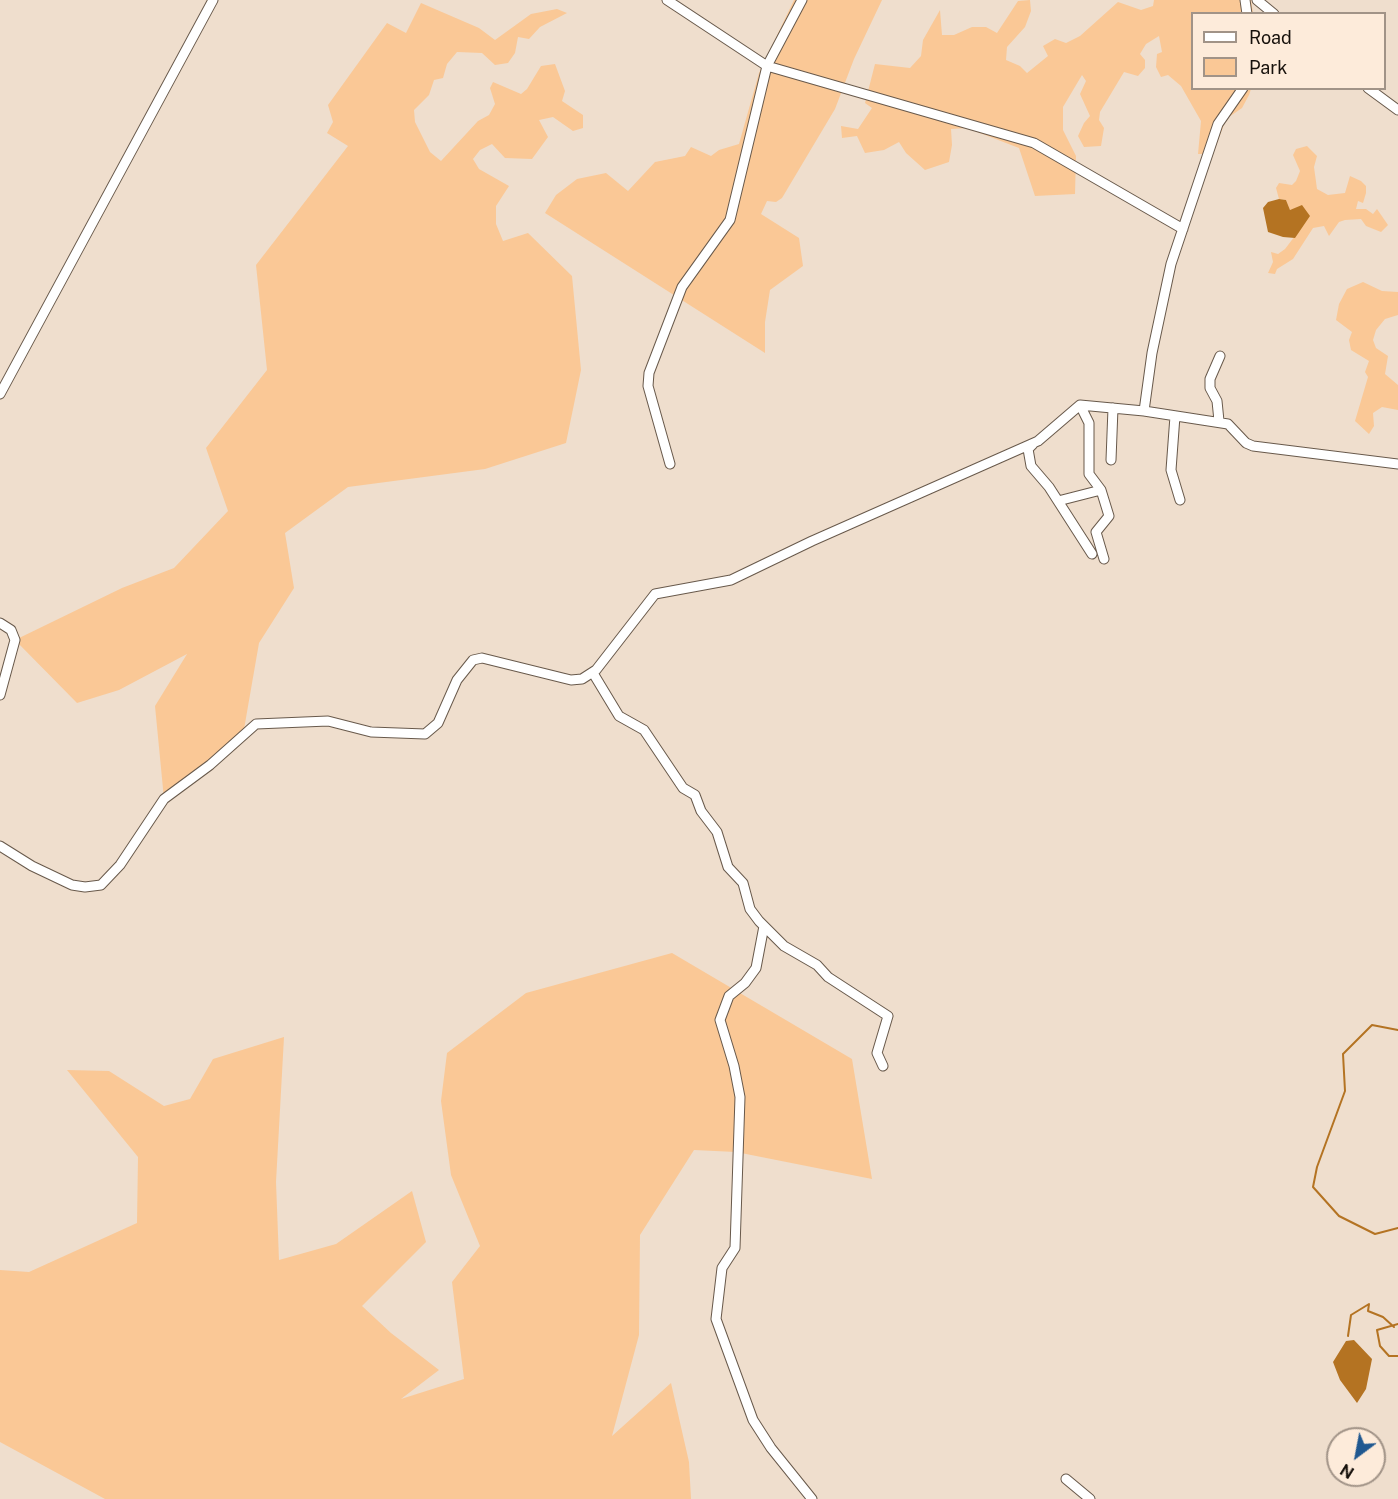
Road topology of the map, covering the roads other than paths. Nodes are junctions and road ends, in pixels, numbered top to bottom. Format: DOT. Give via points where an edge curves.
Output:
graph roads {
  1 [pos="213,0"];
  2 [pos="667,0"];
  3 [pos="802,0"];
  4 [pos="1257,0"];
  5 [pos="1272,12"];
  6 [pos="767,66"];
  7 [pos="1242,90"];
  8 [pos="1371,90"];
  9 [pos="1398,110"];
  10 [pos="1183,229"];
  11 [pos="1220,356"];
  12 [pos="0,394"];
  13 [pos="1080,405"];
  14 [pos="1113,408"];
  15 [pos="1144,411"];
  16 [pos="1175,417"];
  17 [pos="1219,422"];
  18 [pos="1038,441"];
  19 [pos="1111,460"];
  20 [pos="670,464"];
  21 [pos="1398,464"];
  22 [pos="1101,490"];
  23 [pos="1180,500"];
  24 [pos="1058,501"];
  25 [pos="1092,554"];
  26 [pos="1104,558"];
  27 [pos="0,623"];
  28 [pos="593,673"];
  29 [pos="0,695"];
  30 [pos="0,846"];
  31 [pos="764,926"];
  32 [pos="883,1066"];
  33 [pos="1066,1479"];
  34 [pos="812,1499"];
  35 [pos="1090,1499"];
  1 -- 12 [label="street"];
  2 -- 6 [label="street"];
  3 -- 6 [label="street"];
  4 -- 5 [label="street"];
  6 -- 10 [label="street" via="1034,143"];
  6 -- 20 [label="street" via="730,220 682,287 649,373 648,386"];
  7 -- 10 [label="street" via="1218,124"];
  8 -- 9 [label="street"];
  10 -- 15 [label="street" via="1171,264"];
  11 -- 17 [label="street" via="1210,379"];
  13 -- 14 [label="street"];
  13 -- 18 [label="street"];
  13 -- 22 [label="street" via="1089,423 1089,474"];
  14 -- 15 [label="street"];
  14 -- 19 [label="street"];
  15 -- 16 [label="street"];
  16 -- 17 [label="street"];
  16 -- 23 [label="street" via="1171,470"];
  17 -- 21 [label="street" via="1228,424 1253,446"];
  18 -- 24 [label="street" via="1028,449 1031,466"];
  18 -- 28 [label="street" via="731,580 653,595"];
  22 -- 24 [label="street"];
  22 -- 26 [label="street" via="1109,516 1096,532"];
  24 -- 25 [label="street"];
  27 -- 29 [label="street" via="11,630 15,640"];
  28 -- 30 [label="street" via="571,680 477,659 454,685 434,729 420,735 371,732 328,721 256,724 164,799 115,872 98,886 72,885"];
  28 -- 31 [label="street" via="619,716 644,730 683,789 695,795 701,811 717,832 728,867 742,883 750,909"];
  31 -- 32 [label="street" via="784,946 888,1016 877,1053"];
  31 -- 34 [label="street" via="754,972 729,996 720,1020 740,1097 735,1248 722,1268 716,1319 753,1420"];
  33 -- 35 [label="street"];
}
